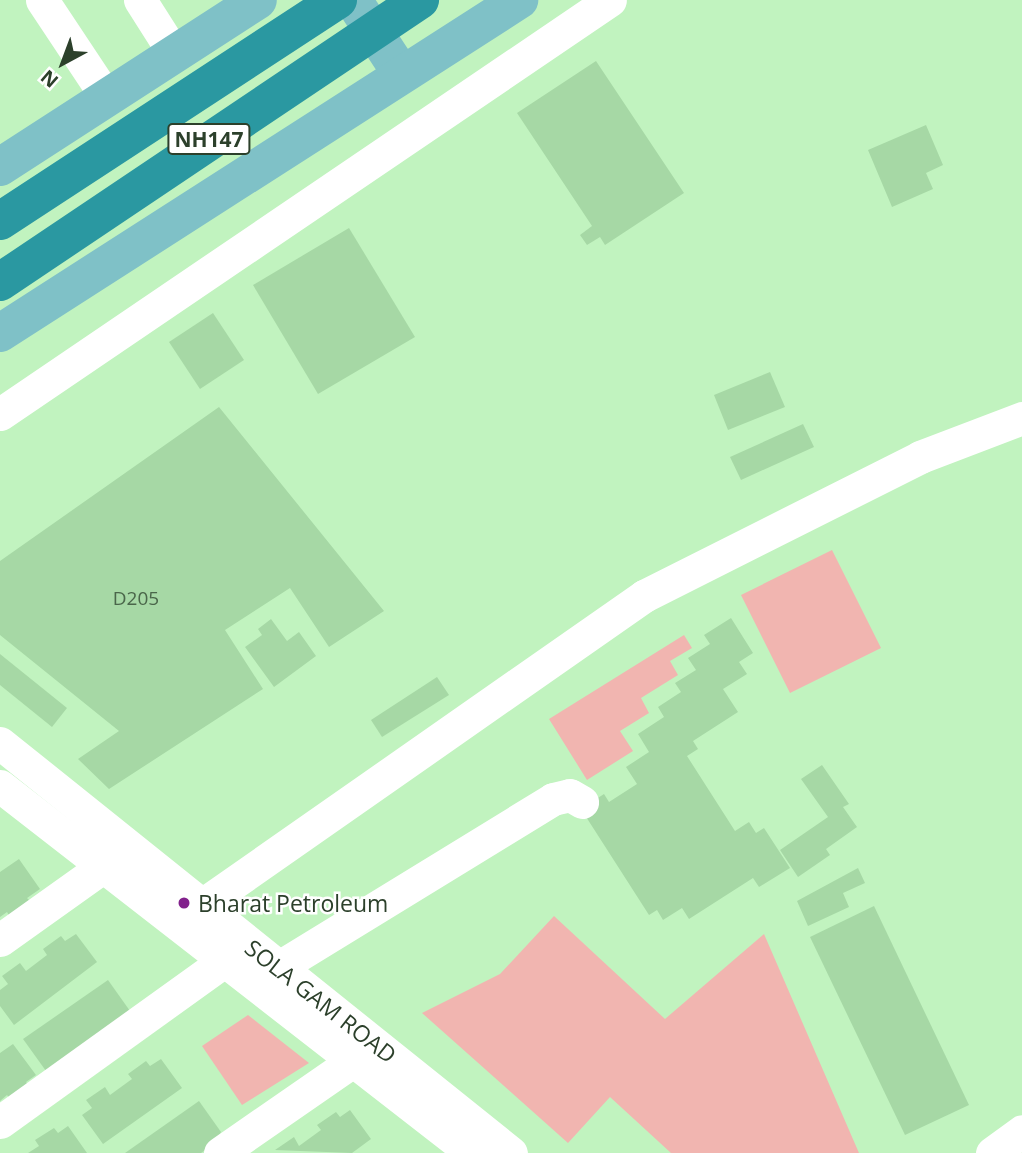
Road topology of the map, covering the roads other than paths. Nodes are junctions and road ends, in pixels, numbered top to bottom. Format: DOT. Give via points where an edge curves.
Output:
graph roads {
  1 [pos="42,0"];
  2 [pos="140,0"];
  3 [pos="258,0"];
  4 [pos="338,0"];
  5 [pos="353,0"];
  6 [pos="420,0"];
  7 [pos="519,0"];
  8 [pos="610,0"];
  9 [pos="175,55"];
  10 [pos="401,73"];
  11 [pos="107,98"];
  12 [pos="0,167"];
  13 [pos="0,221"];
  14 [pos="0,282"];
  15 [pos="0,333"];
  16 [pos="0,414"];
  17 [pos="1022,418"];
  18 [pos="0,743"];
  19 [pos="0,786"];
  20 [pos="582,802"];
  21 [pos="101,868"];
  22 [pos="199,907"];
  23 [pos="0,940"];
  24 [pos="223,962"];
  25 [pos="279,967"];
  26 [pos="353,1060"];
  27 [pos="0,1122"];
  28 [pos="1022,1131"];
  29 [pos="220,1153"];
  30 [pos="472,1153"];
  31 [pos="511,1153"];
  32 [pos="992,1153"];
  1 -- 11 [label="street"];
  2 -- 9 [label="street"];
  3 -- 9 [label="main road"];
  4 -- 13 [label="highway, NH147"];
  5 -- 10 [label="main road"];
  6 -- 14 [label="highway, NH147"];
  7 -- 10 [label="main road"];
  8 -- 16 [label="street"];
  9 -- 11 [label="main road"];
  10 -- 15 [label="main road"];
  11 -- 12 [label="main road"];
  17 -- 22 [label="street" via="920,457 644,596"];
  18 -- 22 [label="street, SOLA GAM ROAD"];
  19 -- 21 [label="street, SOLA GAM ROAD"];
  20 -- 25 [label="street" via="570,795 553,799"];
  21 -- 23 [label="street"];
  21 -- 24 [label="street, SOLA GAM ROAD"];
  22 -- 25 [label="street, SOLA GAM ROAD"];
  24 -- 26 [label="street, SOLA GAM ROAD"];
  24 -- 27 [label="street"];
  25 -- 31 [label="street, SOLA GAM ROAD"];
  26 -- 29 [label="street"];
  26 -- 30 [label="street, SOLA GAM ROAD"];
  28 -- 32 [label="street"];
}
